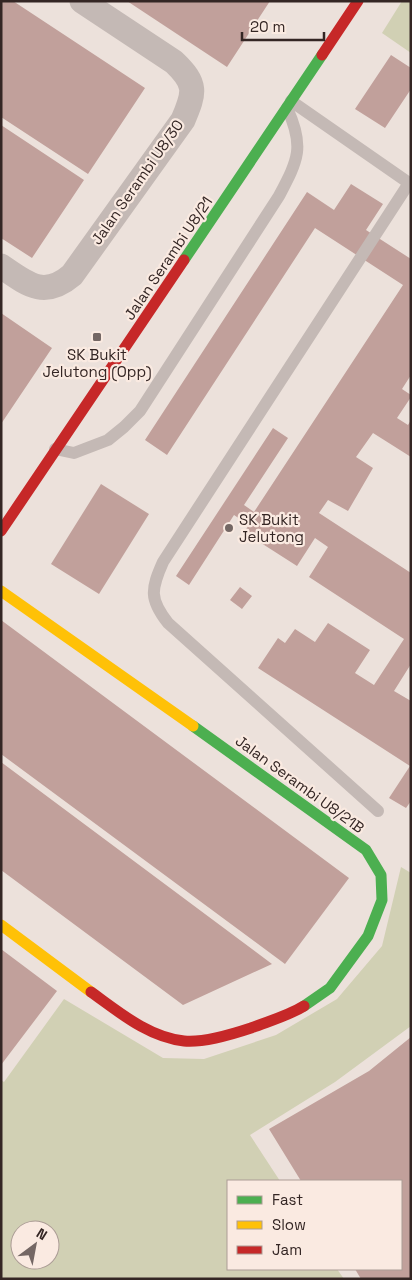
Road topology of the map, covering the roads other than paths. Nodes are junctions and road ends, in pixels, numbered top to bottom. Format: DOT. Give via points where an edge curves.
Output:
graph roads {
  1 [pos="82,1"];
  2 [pos="358,1"];
  3 [pos="289,104"];
  4 [pos="410,183"];
  5 [pos="1,266"];
  6 [pos="55,449"];
  7 [pos="1,531"];
  8 [pos="1,591"];
  9 [pos="378,811"];
  10 [pos="1,925"];
  1 -- 5 [label="street, Jalan Serambi U8/30" via="186,73 192,87 191,101 182,120 72,275 61,284 38,288"];
  2 -- 3 [label="street, Jalan Serambi U8/21"];
  3 -- 4 [label="lane"];
  3 -- 6 [label="street, Jalan Serambi U8/21"];
  3 -- 6 [label="lane" via="298,147 294,168 140,411 108,440 74,453"];
  4 -- 9 [label="lane" via="163,562 153,593 159,612 168,623"];
  6 -- 7 [label="street, Jalan Serambi U8/21"];
  8 -- 10 [label="street, Jalan Serambi U8/21B" via="366,850 381,875 382,900 368,936 330,988 293,1013 224,1037 185,1041 155,1033 125,1017"];
}
